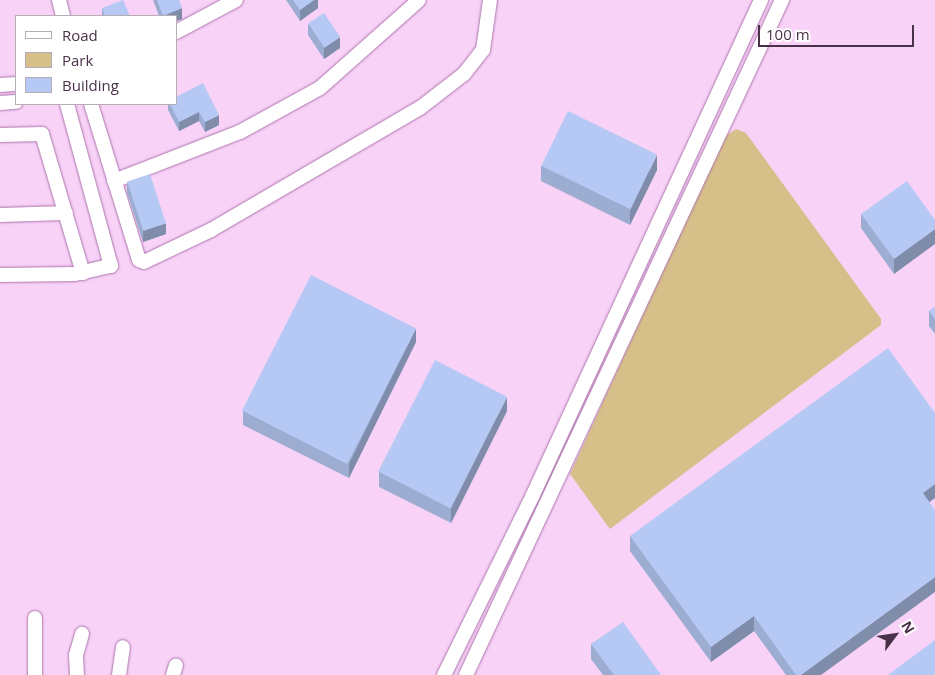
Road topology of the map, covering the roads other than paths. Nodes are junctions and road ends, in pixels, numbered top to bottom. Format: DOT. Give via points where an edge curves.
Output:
graph roads {
  1 [pos="59,0"];
  2 [pos="236,0"];
  3 [pos="419,0"];
  4 [pos="490,0"];
  5 [pos="761,0"];
  6 [pos="782,0"];
  7 [pos="63,15"];
  8 [pos="178,31"];
  9 [pos="15,84"];
  10 [pos="0,85"];
  11 [pos="15,102"];
  12 [pos="0,103"];
  13 [pos="67,105"];
  14 [pos="91,105"];
  15 [pos="0,135"];
  16 [pos="114,181"];
  17 [pos="66,214"];
  18 [pos="0,215"];
  19 [pos="83,273"];
  20 [pos="0,275"];
  21 [pos="614,321"];
  22 [pos="629,327"];
  23 [pos="35,618"];
  24 [pos="82,634"];
  25 [pos="123,647"];
  26 [pos="35,675"];
  27 [pos="77,675"];
  28 [pos="119,675"];
  29 [pos="444,675"];
  30 [pos="466,675"];
  1 -- 7 [label="street"];
  2 -- 8 [label="street"];
  3 -- 16 [label="street" via="320,88 240,132"];
  4 -- 16 [label="street" via="483,50 464,74 428,102 211,230 144,262 139,260"];
  5 -- 21 [label="street"];
  6 -- 22 [label="street"];
  9 -- 10 [label="street"];
  11 -- 12 [label="street"];
  13 -- 19 [label="street" via="112,259 108,270"];
  14 -- 16 [label="street"];
  15 -- 17 [label="street" via="42,134"];
  17 -- 18 [label="street"];
  17 -- 19 [label="street"];
  19 -- 20 [label="street"];
  21 -- 22 [label="street"];
  21 -- 29 [label="street"];
  22 -- 30 [label="street"];
  23 -- 26 [label="street"];
  24 -- 27 [label="street" via="76,655"];
  25 -- 28 [label="street"];
}
